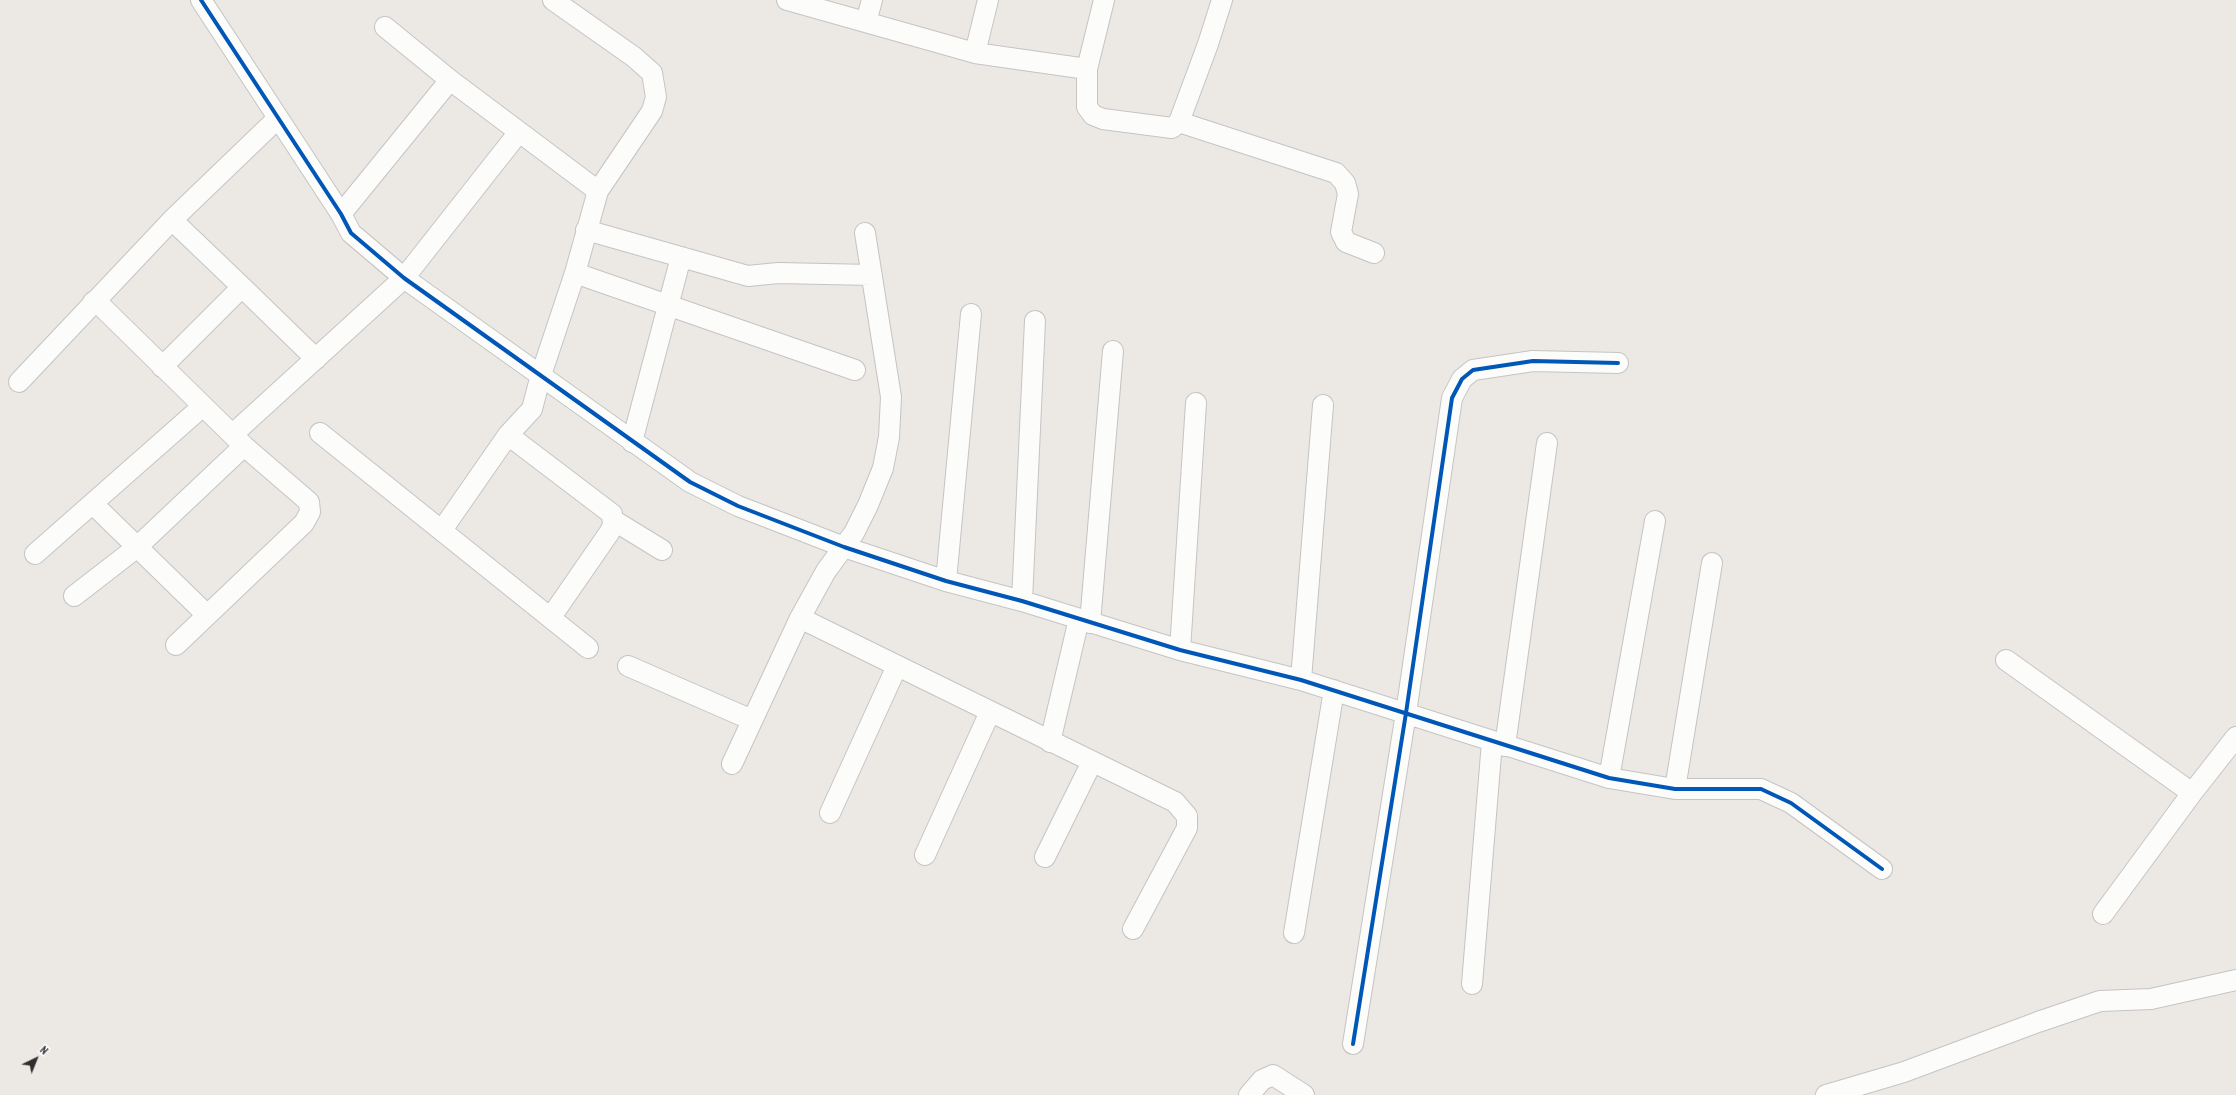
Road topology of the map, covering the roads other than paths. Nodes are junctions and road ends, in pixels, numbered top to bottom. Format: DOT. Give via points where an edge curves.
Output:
graph roads {
  1 [pos="201,0"];
  2 [pos="553,0"];
  3 [pos="787,0"];
  4 [pos="872,0"];
  5 [pos="988,0"];
  6 [pos="1104,0"];
  7 [pos="1222,0"];
  8 [pos="866,22"];
  9 [pos="385,27"];
  10 [pos="975,53"];
  11 [pos="1087,69"];
  12 [pos="450,80"];
  13 [pos="278,118"];
  14 [pos="1179,122"];
  15 [pos="519,132"];
  16 [pos="598,191"];
  17 [pos="341,214"];
  18 [pos="172,220"];
  19 [pos="586,230"];
  20 [pos="865,233"];
  21 [pos="1374,253"];
  22 [pos="681,257"];
  23 [pos="575,273"];
  24 [pos="872,275"];
  25 [pos="404,278"];
  26 [pos="242,287"];
  27 [pos="93,302"];
  28 [pos="668,305"];
  29 [pos="971,314"];
  30 [pos="1036,321"];
  31 [pos="1114,351"];
  32 [pos="316,359"];
  33 [pos="1618,363"];
  34 [pos="162,367"];
  35 [pos="855,370"];
  36 [pos="541,375"];
  37 [pos="19,382"];
  38 [pos="1196,403"];
  39 [pos="1323,405"];
  40 [pos="203,406"];
  41 [pos="320,433"];
  42 [pos="508,435"];
  43 [pos="238,440"];
  44 [pos="632,442"];
  45 [pos="1547,443"];
  46 [pos="93,504"];
  47 [pos="613,520"];
  48 [pos="1655,521"];
  49 [pos="442,530"];
  50 [pos="844,547"];
  51 [pos="136,548"];
  52 [pos="662,550"];
  53 [pos="35,554"];
  54 [pos="1712,563"];
  55 [pos="946,581"];
  56 [pos="74,596"];
  57 [pos="1022,601"];
  58 [pos="206,615"];
  59 [pos="551,618"];
  60 [pos="800,618"];
  61 [pos="1084,621"];
  62 [pos="176,645"];
  63 [pos="588,648"];
  64 [pos="1180,650"];
  65 [pos="2006,660"];
  66 [pos="628,666"];
  67 [pos="897,666"];
  68 [pos="1301,680"];
  69 [pos="1334,690"];
  70 [pos="990,712"];
  71 [pos="1406,713"];
  72 [pos="752,720"];
  73 [pos="2236,737"];
  74 [pos="1050,742"];
  75 [pos="1498,744"];
  76 [pos="1092,762"];
  77 [pos="732,764"];
  78 [pos="1609,778"];
  79 [pos="1675,789"];
  80 [pos="2192,793"];
  81 [pos="830,813"];
  82 [pos="925,855"];
  83 [pos="1045,857"];
  84 [pos="1882,869"];
  85 [pos="2102,914"];
  86 [pos="1133,929"];
  87 [pos="1294,933"];
  88 [pos="2236,980"];
  89 [pos="1472,984"];
  90 [pos="1353,1044"];
  91 [pos="1250,1095"];
  92 [pos="1304,1095"];
  93 [pos="1826,1095"];
  1 -- 13 [label="street"];
  2 -- 16 [label="street" via="634,57 652,73 656,97 652,111"];
  3 -- 8 [label="street"];
  4 -- 8 [label="street"];
  5 -- 10 [label="street"];
  6 -- 11 [label="street"];
  7 -- 14 [label="street"];
  8 -- 10 [label="street"];
  9 -- 12 [label="street"];
  10 -- 11 [label="street"];
  11 -- 14 [label="street" via="1087,107 1093,115 1103,119 1172,128"];
  12 -- 15 [label="street"];
  12 -- 17 [label="street"];
  13 -- 17 [label="street"];
  13 -- 18 [label="street"];
  14 -- 21 [label="street" via="1336,173 1348,194 1340,232 1346,242"];
  15 -- 16 [label="street"];
  15 -- 25 [label="street"];
  16 -- 19 [label="street"];
  17 -- 25 [label="street" via="352,233"];
  18 -- 26 [label="street"];
  18 -- 27 [label="street"];
  19 -- 22 [label="street"];
  19 -- 23 [label="street"];
  20 -- 24 [label="street"];
  22 -- 24 [label="street" via="748,276"];
  22 -- 28 [label="street"];
  23 -- 28 [label="street"];
  23 -- 36 [label="street"];
  24 -- 50 [label="street" via="891,397 889,438 883,468 868,506"];
  25 -- 32 [label="street"];
  25 -- 36 [label="street"];
  26 -- 32 [label="street"];
  26 -- 34 [label="street"];
  27 -- 34 [label="street" via="97,302"];
  27 -- 37 [label="street" via="59,342"];
  28 -- 35 [label="street"];
  28 -- 44 [label="street"];
  29 -- 55 [label="street"];
  30 -- 57 [label="street"];
  31 -- 61 [label="street"];
  32 -- 43 [label="street"];
  33 -- 71 [label="street" via="1532,361 1473,370 1462,379 1452,398"];
  34 -- 40 [label="street"];
  36 -- 42 [label="street" via="532,409"];
  36 -- 44 [label="street"];
  38 -- 64 [label="street"];
  39 -- 68 [label="street"];
  40 -- 43 [label="street"];
  40 -- 46 [label="street"];
  41 -- 49 [label="street"];
  42 -- 47 [label="street" via="608,510"];
  42 -- 49 [label="street"];
  43 -- 51 [label="street"];
  43 -- 58 [label="street" via="304,497 309,502 310,512 304,523"];
  44 -- 50 [label="street" via="690,482 738,506"];
  45 -- 75 [label="street"];
  46 -- 51 [label="street"];
  46 -- 53 [label="street"];
  47 -- 52 [label="street"];
  47 -- 59 [label="street" via="609,533"];
  48 -- 78 [label="street"];
  49 -- 59 [label="street"];
  50 -- 55 [label="street"];
  50 -- 60 [label="street" via="826,571"];
  51 -- 56 [label="street"];
  51 -- 58 [label="street"];
  54 -- 79 [label="street"];
  55 -- 57 [label="street"];
  57 -- 61 [label="street"];
  58 -- 62 [label="street"];
  59 -- 63 [label="street"];
  60 -- 67 [label="street"];
  60 -- 72 [label="street"];
  61 -- 64 [label="street"];
  61 -- 74 [label="street"];
  64 -- 68 [label="street"];
  65 -- 80 [label="street"];
  66 -- 72 [label="street"];
  67 -- 70 [label="street"];
  67 -- 81 [label="street"];
  68 -- 69 [label="street"];
  69 -- 71 [label="street"];
  69 -- 87 [label="street"];
  70 -- 74 [label="street"];
  70 -- 82 [label="street"];
  71 -- 75 [label="street"];
  71 -- 90 [label="street"];
  72 -- 77 [label="street"];
  73 -- 80 [label="street"];
  74 -- 76 [label="street"];
  75 -- 78 [label="street"];
  75 -- 89 [label="street"];
  76 -- 83 [label="street"];
  76 -- 86 [label="street" via="1175,802 1187,816 1187,828"];
  78 -- 79 [label="street"];
  79 -- 84 [label="street" via="1761,789 1791,804"];
  80 -- 85 [label="street"];
  88 -- 93 [label="street" via="2151,998 2100,1001 1904,1072"];
  91 -- 92 [label="street" via="1262,1080 1273,1075"];
}
